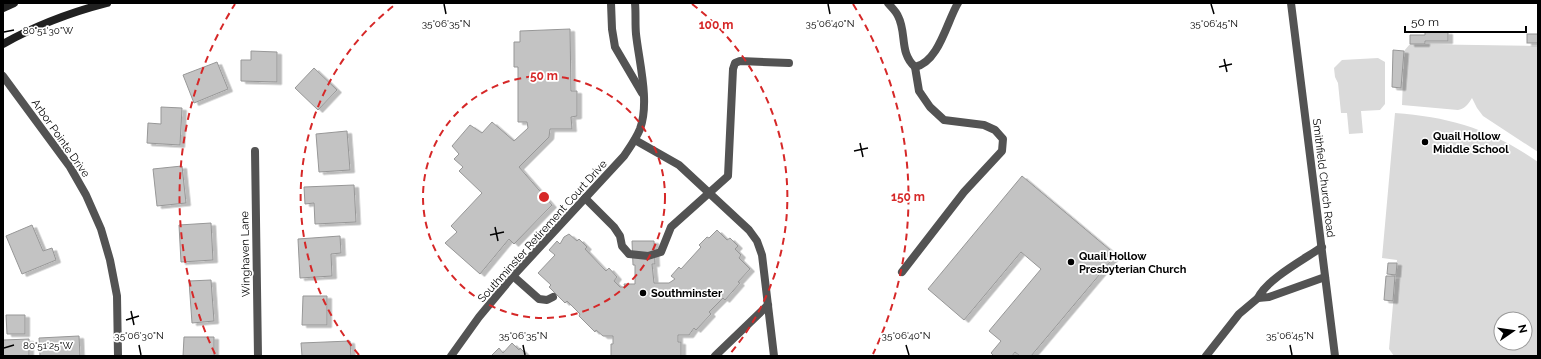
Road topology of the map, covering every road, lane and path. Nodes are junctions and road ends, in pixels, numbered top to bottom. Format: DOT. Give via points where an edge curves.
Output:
graph roads {
  1 [pos="14,3"];
  2 [pos="107,3"];
  3 [pos="611,3"];
  4 [pos="635,3"];
  5 [pos="888,3"];
  6 [pos="958,3"];
  7 [pos="1291,3"];
  8 [pos="3,8"];
  9 [pos="3,44"];
  10 [pos="789,63"];
  11 [pos="915,67"];
  12 [pos="3,76"];
  13 [pos="644,95"];
  14 [pos="635,140"];
  15 [pos="255,151"];
  16 [pos="710,193"];
  17 [pos="585,198"];
  18 [pos="1322,247"];
  19 [pos="902,272"];
  20 [pos="513,276"];
  21 [pos="1325,276"];
  22 [pos="553,297"];
  23 [pos="1258,298"];
  24 [pos="768,305"];
  25 [pos="118,356"];
  26 [pos="258,356"];
  27 [pos="451,356"];
  28 [pos="714,356"];
  29 [pos="774,356"];
  30 [pos="1206,356"];
  31 [pos="1335,356"];
  1 -- 8 [label="main road"];
  2 -- 9 [label="main road" via="52,22"];
  3 -- 13 [label="street" via="615,47"];
  4 -- 13 [label="street, Southminster Retirement Court Drive"];
  5 -- 11 [label="street" via="898,16 905,54"];
  6 -- 11 [label="street" via="938,47 922,65"];
  7 -- 18 [label="street, Smithfield Church Road"];
  10 -- 16 [label="street" via="740,61 735,64 728,176"];
  11 -- 19 [label="street" via="919,91 930,107 944,120 984,125 995,130 1003,139 1002,151 964,192"];
  12 -- 25 [label="street, Arbor Pointe Drive" via="70,167 101,229 110,260 116,296"];
  13 -- 14 [label="street, Southminster Retirement Court Drive" via="644,112"];
  14 -- 16 [label="street" via="680,165"];
  14 -- 17 [label="street, Southminster Retirement Court Drive" via="624,156"];
  15 -- 26 [label="street, Winghaven Lane"];
  16 -- 17 [label="street" via="671,226 662,252 648,256 629,254 622,246 620,236 614,227"];
  16 -- 24 [label="street" via="757,240 762,255"];
  17 -- 20 [label="street, Southminster Retirement Court Drive"];
  18 -- 21 [label="street, Smithfield Church Road"];
  18 -- 23 [label="street" via="1270,283"];
  20 -- 22 [label="street" via="539,299 547,300"];
  20 -- 27 [label="street, Southminster Retirement Court Drive"];
  21 -- 23 [label="street" via="1269,297"];
  21 -- 31 [label="street, Smithfield Church Road"];
  23 -- 30 [label="street" via="1240,314"];
  24 -- 28 [label="street"];
  24 -- 29 [label="street"];
}
